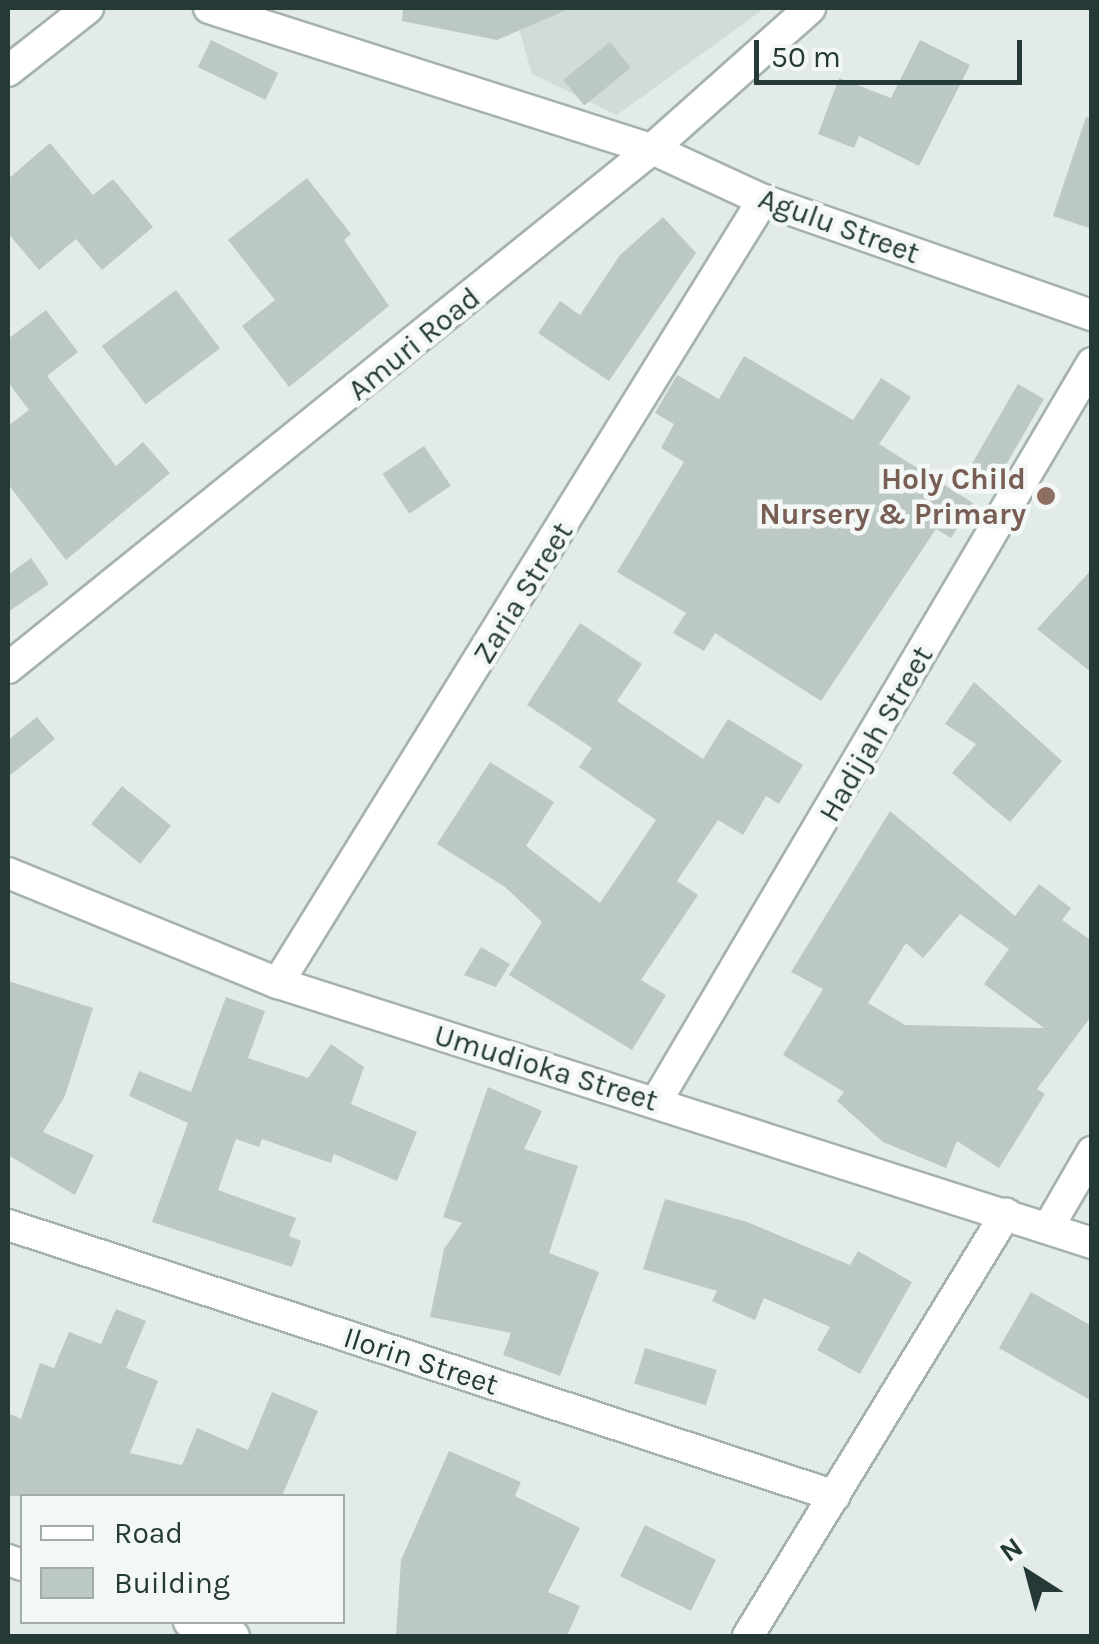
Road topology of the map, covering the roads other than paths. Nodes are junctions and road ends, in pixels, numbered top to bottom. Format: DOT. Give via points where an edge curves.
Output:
graph roads {
  1 [pos="88,8"];
  2 [pos="209,8"];
  3 [pos="810,8"];
  4 [pos="8,71"];
  5 [pos="652,149"];
  6 [pos="763,200"];
  7 [pos="1092,315"];
  8 [pos="1092,363"];
  9 [pos="8,668"];
  10 [pos="8,873"];
  11 [pos="278,983"];
  12 [pos="656,1102"];
  13 [pos="1092,1152"];
  14 [pos="1006,1214"];
  15 [pos="8,1224"];
  16 [pos="1048,1228"];
  17 [pos="1092,1242"];
  18 [pos="835,1496"];
  19 [pos="196,1624"];
  20 [pos="234,1636"];
  21 [pos="748,1636"];
  1 -- 4 [label="street"];
  2 -- 5 [label="street, Agulu Street" via="380,56"];
  3 -- 5 [label="street, Amuri Road"];
  5 -- 6 [label="street, Agulu Street"];
  5 -- 9 [label="street, Amuri Road"];
  6 -- 7 [label="street, Agulu Street"];
  6 -- 11 [label="street, Zaria Street"];
  8 -- 12 [label="street, Hadijah Street"];
  10 -- 11 [label="street, Umudioka Street"];
  11 -- 12 [label="street, Umudioka Street"];
  12 -- 14 [label="street, Umudioka Street"];
  13 -- 16 [label="street"];
  14 -- 16 [label="street, Umudioka Street"];
  14 -- 18 [label="street"];
  15 -- 18 [label="street, Ilorin Street"];
  16 -- 17 [label="street, Umudioka Street"];
  18 -- 21 [label="street"];
  19 -- 20 [label="street"];
}
